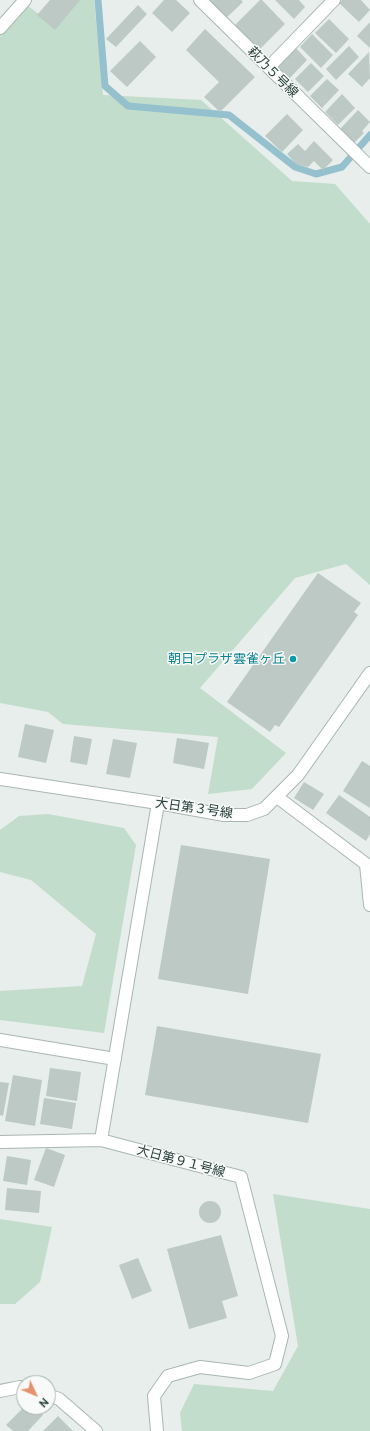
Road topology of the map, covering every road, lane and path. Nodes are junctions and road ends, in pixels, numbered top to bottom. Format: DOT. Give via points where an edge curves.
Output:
graph roads {
  1 [pos="25,0"];
  2 [pos="200,0"];
  3 [pos="334,0"];
  4 [pos="0,28"];
  5 [pos="269,67"];
  6 [pos="369,167"];
  7 [pos="370,673"];
  8 [pos="0,779"];
  9 [pos="277,797"];
  10 [pos="158,803"];
  11 [pos="370,905"];
  12 [pos="0,1040"];
  13 [pos="115,1059"];
  14 [pos="101,1140"];
  15 [pos="0,1142"];
  16 [pos="16,1387"];
  17 [pos="0,1391"];
  18 [pos="56,1398"];
  19 [pos="96,1431"];
  20 [pos="157,1431"];
  1 -- 4 [label="street"];
  2 -- 5 [label="street, 萩乃５号線"];
  3 -- 5 [label="street"];
  5 -- 6 [label="street, 萩乃５号線"];
  7 -- 9 [label="street, 大日第３号線" via="298,775"];
  8 -- 10 [label="street, 大日第３号線"];
  9 -- 10 [label="street, 大日第３号線" via="264,809 247,815 224,815"];
  9 -- 11 [label="street" via="366,864"];
  10 -- 13 [label="street"];
  12 -- 13 [label="street"];
  13 -- 14 [label="street"];
  14 -- 15 [label="street"];
  14 -- 20 [label="street, 大日第９１号線" via="241,1177 282,1336 275,1364 249,1373 200,1367 168,1376 154,1396"];
  16 -- 17 [label="street"];
  18 -- 19 [label="street"];
}
